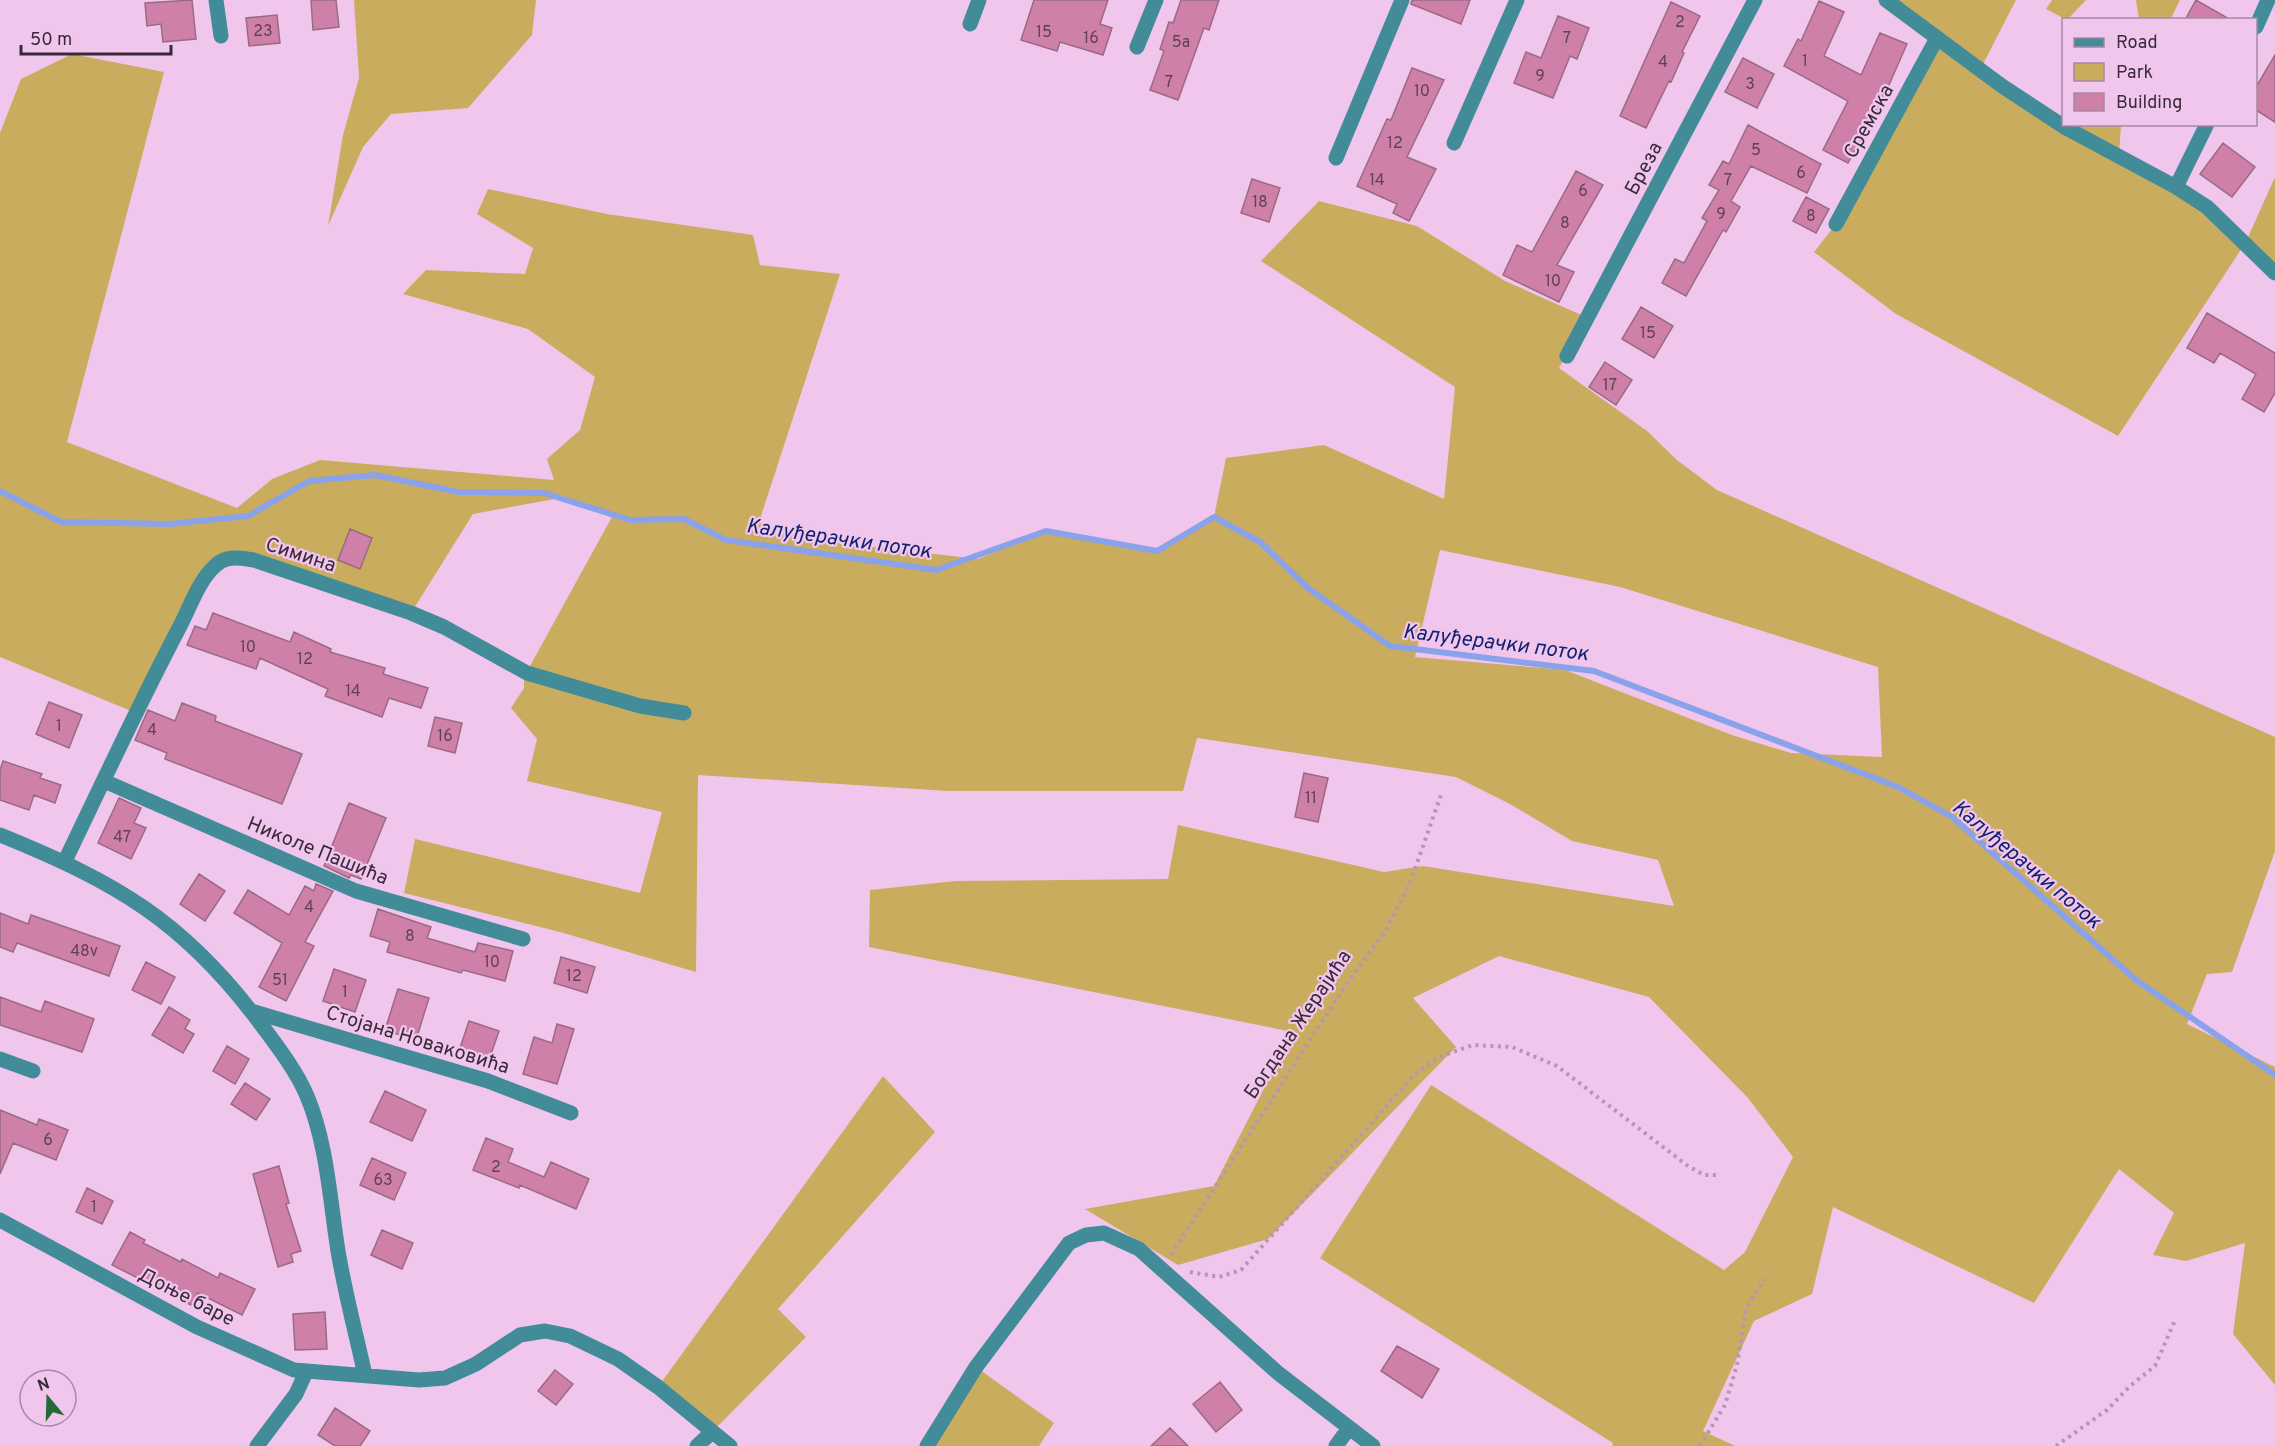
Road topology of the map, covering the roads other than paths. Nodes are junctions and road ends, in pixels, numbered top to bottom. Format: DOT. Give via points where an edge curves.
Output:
graph roads {
  1 [pos="216,0"];
  2 [pos="979,0"];
  3 [pos="1156,0"];
  4 [pos="1402,0"];
  5 [pos="1517,0"];
  6 [pos="1755,0"];
  7 [pos="1886,0"];
  8 [pos="2268,0"];
  9 [pos="970,24"];
  10 [pos="2257,25"];
  11 [pos="221,36"];
  12 [pos="1937,38"];
  13 [pos="1137,47"];
  14 [pos="2062,125"];
  15 [pos="2063,126"];
  16 [pos="2206,126"];
  17 [pos="1454,143"];
  18 [pos="1336,158"];
  19 [pos="2176,187"];
  20 [pos="1836,224"];
  21 [pos="2275,273"];
  22 [pos="1567,356"];
  23 [pos="684,713"];
  24 [pos="104,781"];
  25 [pos="0,835"];
  26 [pos="65,861"];
  27 [pos="523,939"];
  28 [pos="251,1011"];
  29 [pos="0,1059"];
  30 [pos="33,1071"];
  31 [pos="571,1113"];
  32 [pos="0,1220"];
  33 [pos="306,1372"];
  34 [pos="365,1375"];
  35 [pos="1348,1428"];
  36 [pos="712,1432"];
  37 [pos="256,1446"];
  38 [pos="698,1446"];
  39 [pos="730,1446"];
  40 [pos="927,1446"];
  41 [pos="1336,1446"];
  42 [pos="1373,1446"];
  1 -- 11 [label="street"];
  2 -- 9 [label="street"];
  3 -- 13 [label="street"];
  4 -- 18 [label="street"];
  5 -- 17 [label="street"];
  6 -- 22 [label="street, Бреза"];
  7 -- 12 [label="street"];
  8 -- 10 [label="street"];
  12 -- 14 [label="street"];
  12 -- 20 [label="street, Сремска"];
  15 -- 19 [label="street"];
  16 -- 19 [label="street"];
  19 -- 21 [label="street" via="2207,207"];
  23 -- 24 [label="street, Симина" via="639,706 527,673 411,613 236,557 213,567 203,583"];
  24 -- 26 [label="street, Симина"];
  24 -- 27 [label="street, Николе Пашића" via="356,891"];
  25 -- 26 [label="street"];
  26 -- 28 [label="street" via="126,893 164,920 198,950"];
  28 -- 31 [label="street, Стојана Новаковића" via="488,1081"];
  28 -- 34 [label="street" via="307,1095 318,1133 341,1271"];
  29 -- 30 [label="street"];
  32 -- 33 [label="street, Доње баре" via="197,1327 273,1363"];
  33 -- 34 [label="street, Доње баре"];
  33 -- 37 [label="street" via="296,1394"];
  34 -- 36 [label="street, Доње баре" via="445,1378 476,1365 520,1335 545,1331 586,1342 618,1359"];
  35 -- 40 [label="street" via="1278,1373 1139,1249 1111,1234 1086,1235 1069,1243 976,1367"];
  35 -- 41 [label="street"];
  35 -- 42 [label="street"];
  36 -- 38 [label="street"];
  36 -- 39 [label="street, Доње баре"];
}
